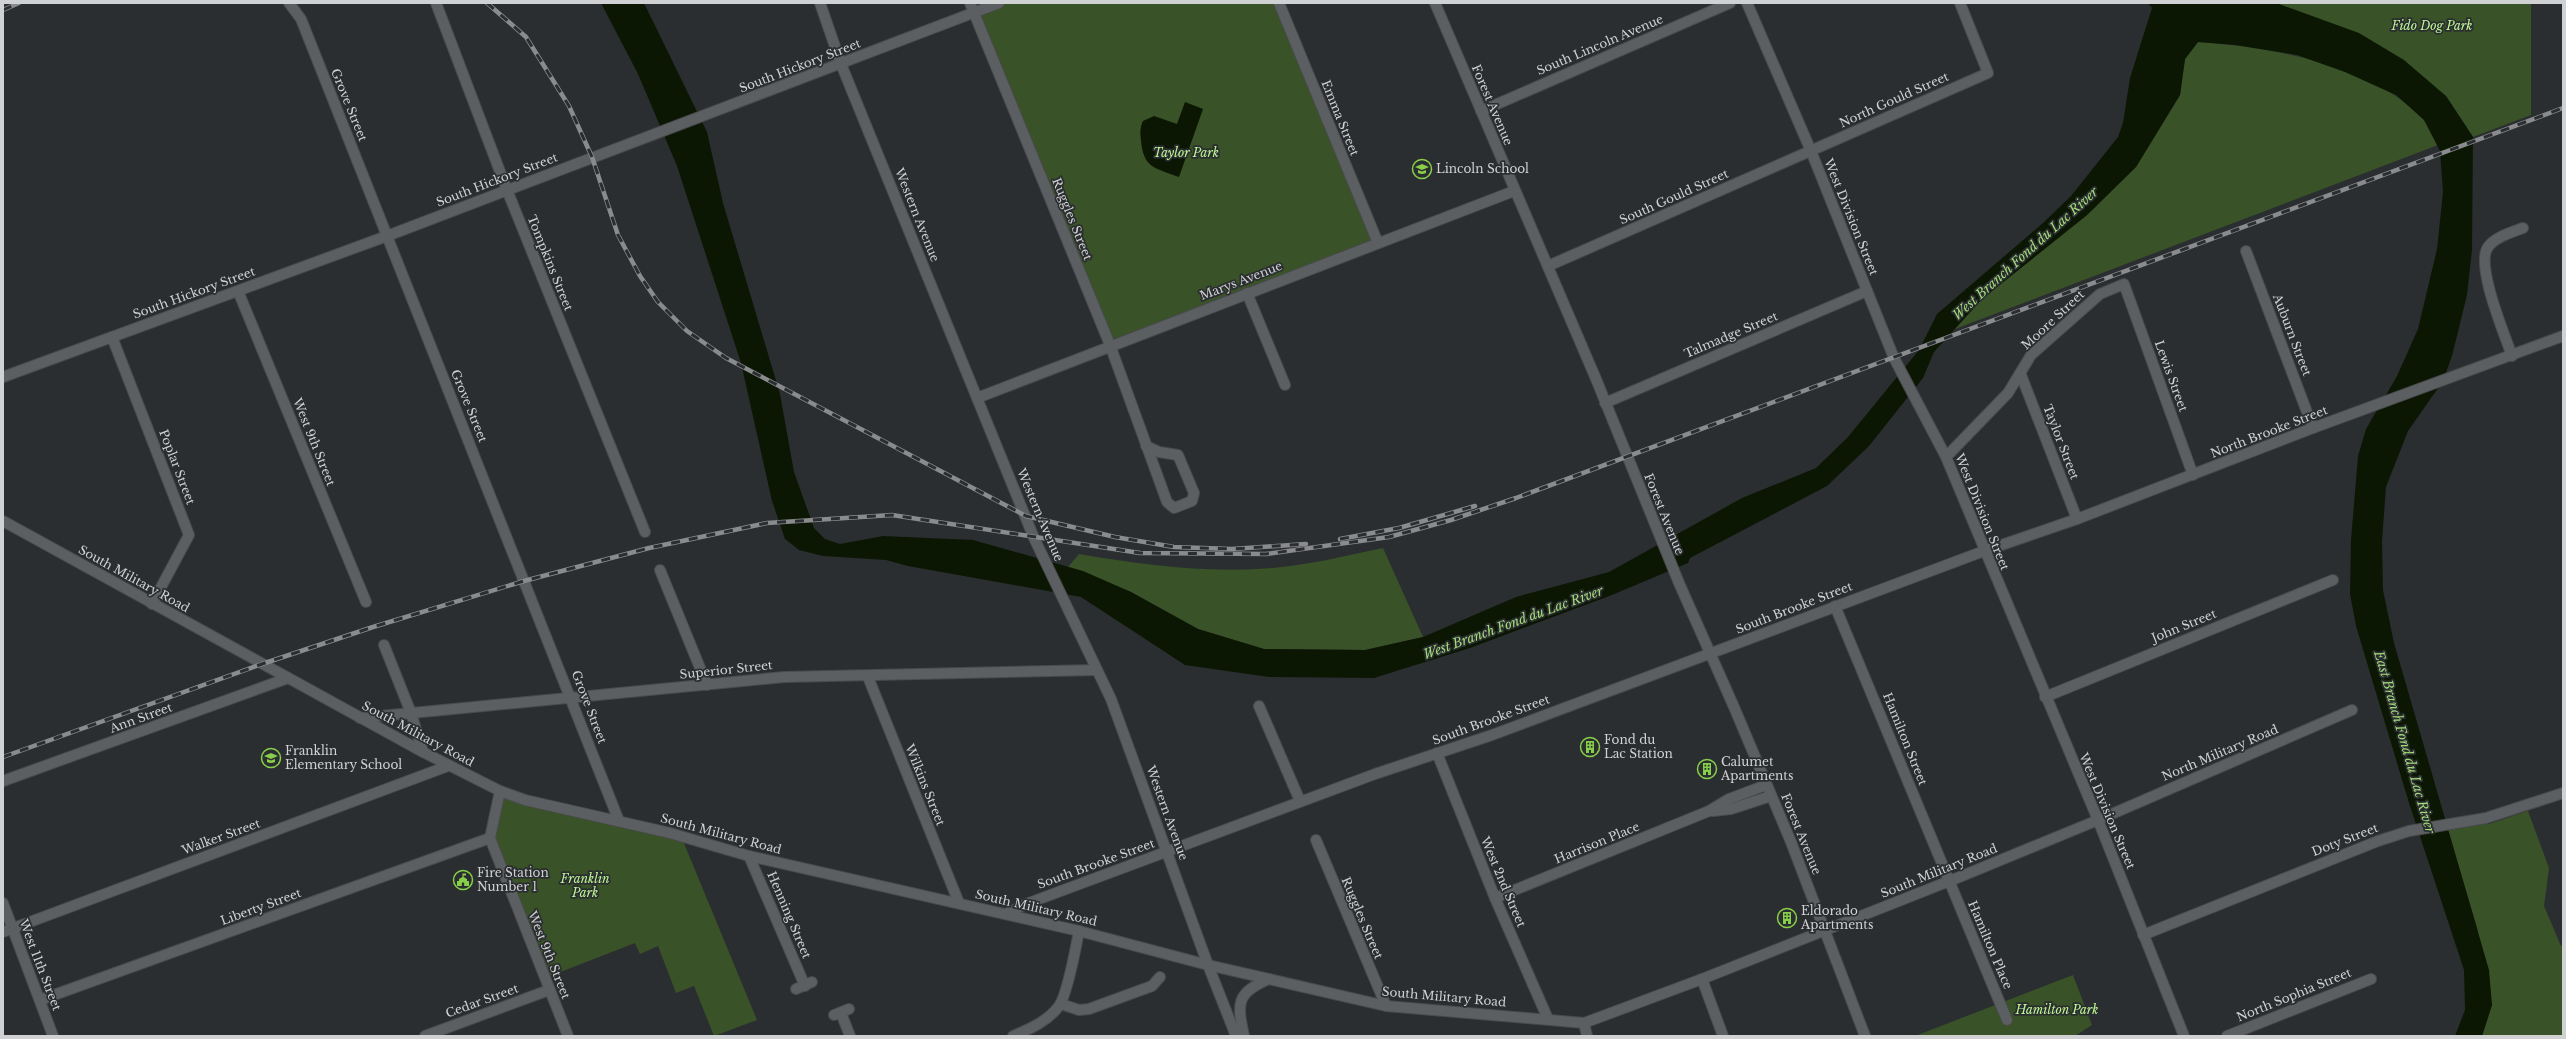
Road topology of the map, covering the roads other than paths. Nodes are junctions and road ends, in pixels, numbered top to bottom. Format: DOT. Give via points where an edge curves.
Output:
graph roads {
  1 [pos="289,3"];
  2 [pos="436,3"];
  3 [pos="820,3"];
  4 [pos="999,3"];
  5 [pos="1279,3"];
  6 [pos="1435,3"];
  7 [pos="1730,3"];
  8 [pos="1747,3"];
  9 [pos="1960,3"];
  10 [pos="972,8"];
  11 [pos="841,64"];
  12 [pos="1481,111"];
  13 [pos="1811,151"];
  14 [pos="507,190"];
  15 [pos="1514,191"];
  16 [pos="2523,228"];
  17 [pos="387,236"];
  18 [pos="1378,243"];
  19 [pos="2246,251"];
  20 [pos="1548,266"];
  21 [pos="2124,284"];
  22 [pos="238,291"];
  23 [pos="1867,291"];
  24 [pos="1247,293"];
  25 [pos="2563,336"];
  26 [pos="112,337"];
  27 [pos="1110,345"];
  28 [pos="2512,356"];
  29 [pos="2021,375"];
  30 [pos="3,376"];
  31 [pos="1285,385"];
  32 [pos="977,398"];
  33 [pos="1605,403"];
  34 [pos="2313,428"];
  35 [pos="1146,446"];
  36 [pos="1946,457"];
  37 [pos="2192,475"];
  38 [pos="2077,519"];
  39 [pos="3,521"];
  40 [pos="645,532"];
  41 [pos="1984,551"];
  42 [pos="660,570"];
  43 [pos="2333,580"];
  44 [pos="366,602"];
  45 [pos="152,604"];
  46 [pos="1835,606"];
  47 [pos="384,645"];
  48 [pos="1710,654"];
  49 [pos="1097,670"];
  50 [pos="868,677"];
  51 [pos="288,678"];
  52 [pos="707,685"];
  53 [pos="2045,697"];
  54 [pos="572,698"];
  55 [pos="1259,706"];
  56 [pos="2352,710"];
  57 [pos="411,713"];
  58 [pos="360,718"];
  59 [pos="423,752"];
  60 [pos="1437,753"];
  61 [pos="448,766"];
  62 [pos="3,781"];
  63 [pos="1766,785"];
  64 [pos="500,791"];
  65 [pos="2563,793"];
  66 [pos="1771,796"];
  67 [pos="1300,802"];
  68 [pos="1709,811"];
  69 [pos="2098,820"];
  70 [pos="619,821"];
  71 [pos="490,838"];
  72 [pos="1316,840"];
  73 [pos="1167,853"];
  74 [pos="749,856"];
  75 [pos="1949,881"];
  76 [pos="1495,898"];
  77 [pos="3,903"];
  78 [pos="959,903"];
  79 [pos="1006,914"];
  80 [pos="8,930"];
  81 [pos="1826,930"];
  82 [pos="1079,931"];
  83 [pos="2143,935"];
  84 [pos="1208,965"];
  85 [pos="1160,977"];
  86 [pos="1269,979"];
  87 [pos="1702,979"];
  88 [pos="2371,979"];
  89 [pos="804,986"];
  90 [pos="549,990"];
  91 [pos="40,1000"];
  92 [pos="1061,1004"];
  93 [pos="1386,1006"];
  94 [pos="841,1012"];
  95 [pos="1548,1019"];
  96 [pos="2007,1020"];
  97 [pos="1584,1023"];
  98 [pos="53,1036"];
  99 [pos="425,1036"];
  100 [pos="568,1036"];
  101 [pos="850,1036"];
  102 [pos="1013,1036"];
  103 [pos="1236,1036"];
  104 [pos="1244,1036"];
  105 [pos="1587,1036"];
  106 [pos="1723,1036"];
  107 [pos="1865,1036"];
  108 [pos="2184,1036"];
  109 [pos="2227,1036"];
  1 -- 17 [label="street, Grove Street" via="301,19"];
  2 -- 14 [label="street, Tompkins Street"];
  3 -- 11 [label="street, Western Avenue"];
  4 -- 10 [label="street, South Hickory Street"];
  5 -- 18 [label="street, Emma Street"];
  6 -- 12 [label="street, Forest Avenue"];
  7 -- 12 [label="street, South Lincoln Avenue"];
  8 -- 13 [label="street, West Division Street"];
  9 -- 13 [label="street, North Gould Street" via="1988,73"];
  10 -- 11 [label="street, South Hickory Street"];
  10 -- 27 [label="street, Ruggles Street"];
  11 -- 14 [label="street, South Hickory Street"];
  11 -- 32 [label="street, Western Avenue"];
  12 -- 15 [label="street, Forest Avenue"];
  13 -- 20 [label="street, South Gould Street"];
  13 -- 23 [label="street, West Division Street"];
  14 -- 17 [label="street, South Hickory Street"];
  14 -- 40 [label="street, Tompkins Street"];
  15 -- 18 [label="street, Marys Avenue"];
  15 -- 20 [label="street, Forest Avenue"];
  16 -- 28 [label="street" via="2498,239 2485,252 2489,288"];
  17 -- 22 [label="street, South Hickory Street"];
  17 -- 54 [label="street, Grove Street"];
  18 -- 24 [label="street, Marys Avenue"];
  19 -- 34 [label="street, Auburn Street"];
  20 -- 33 [label="street, Forest Avenue"];
  21 -- 29 [label="street, Moore Street" via="2100,294 2031,356"];
  21 -- 37 [label="street, Lewis Street"];
  22 -- 26 [label="street, South Hickory Street"];
  22 -- 44 [label="street, West 9th Street"];
  23 -- 33 [label="street, Talmadge Street"];
  23 -- 36 [label="street, West Division Street" via="1896,363"];
  24 -- 27 [label="street, Marys Avenue"];
  24 -- 31 [label="street"];
  25 -- 28 [label="street, North Brooke Street"];
  26 -- 30 [label="street, South Hickory Street"];
  26 -- 45 [label="street, Poplar Street" via="189,535"];
  27 -- 32 [label="street, Marys Avenue"];
  27 -- 35 [label="street, Ruggles Street"];
  28 -- 34 [label="street, North Brooke Street"];
  29 -- 36 [label="street, Moore Street" via="2008,393"];
  29 -- 38 [label="street, Taylor Street"];
  32 -- 49 [label="street, Western Avenue" via="1040,552"];
  33 -- 48 [label="street, Forest Avenue"];
  34 -- 37 [label="street, North Brooke Street"];
  35 -- 35 [label="street, Ruggles Street" via="1170,506 1174,508 1192,501 1194,493 1178,455 1159,452"];
  36 -- 41 [label="street, West Division Street"];
  37 -- 38 [label="street, North Brooke Street"];
  38 -- 41 [label="street, North Brooke Street"];
  39 -- 45 [label="street, South Military Road"];
  41 -- 46 [label="street, South Brooke Street"];
  41 -- 53 [label="street, West Division Street"];
  42 -- 52 [label="street"];
  43 -- 53 [label="street, John Street"];
  45 -- 51 [label="street, South Military Road"];
  46 -- 48 [label="street, South Brooke Street"];
  46 -- 75 [label="street, Hamilton Street"];
  47 -- 57 [label="street"];
  48 -- 60 [label="street, South Brooke Street"];
  48 -- 63 [label="street, Forest Avenue"];
  49 -- 50 [label="street, Superior Street"];
  49 -- 73 [label="street, Western Avenue"];
  50 -- 52 [label="street, Superior Street" via="784,677"];
  50 -- 78 [label="street, Wilkins Street"];
  51 -- 58 [label="street, South Military Road"];
  51 -- 62 [label="street, Ann Street"];
  52 -- 54 [label="street, Superior Street"];
  53 -- 69 [label="street, West Division Street"];
  54 -- 57 [label="street, Superior Street"];
  54 -- 70 [label="street, Grove Street"];
  55 -- 67 [label="street"];
  56 -- 69 [label="street, North Military Road"];
  57 -- 58 [label="street, Superior Street"];
  57 -- 59 [label="street"];
  58 -- 59 [label="street, South Military Road"];
  59 -- 61 [label="street, South Military Road"];
  60 -- 67 [label="street, South Brooke Street"];
  60 -- 76 [label="street, West 2nd Street"];
  61 -- 64 [label="street, South Military Road"];
  61 -- 80 [label="street, Walker Street"];
  63 -- 66 [label="street, Forest Avenue"];
  63 -- 68 [label="street, Harrison Place" via="1729,799"];
  64 -- 70 [label="street, South Military Road" via="525,800"];
  64 -- 71 [label="street"];
  65 -- 83 [label="street, Doty Street" via="2486,818 2409,831"];
  66 -- 68 [label="street, Harrison Place" via="1731,809"];
  66 -- 81 [label="street, Forest Avenue"];
  67 -- 73 [label="street, South Brooke Street"];
  68 -- 76 [label="street, Harrison Place"];
  69 -- 75 [label="street, South Military Road"];
  69 -- 83 [label="street, West Division Street"];
  70 -- 74 [label="street, South Military Road"];
  71 -- 90 [label="street, West 9th Street"];
  71 -- 91 [label="street, Liberty Street"];
  72 -- 93 [label="street, Ruggles Street"];
  73 -- 79 [label="street, South Brooke Street" via="1026,904"];
  73 -- 84 [label="street, Western Avenue"];
  74 -- 78 [label="street, South Military Road"];
  74 -- 89 [label="street, Henning Street"];
  75 -- 81 [label="street, South Military Road"];
  75 -- 96 [label="street, Hamilton Place"];
  76 -- 95 [label="street, West 2nd Street"];
  77 -- 80 [label="street, West 11th Street"];
  78 -- 79 [label="street, South Military Road"];
  79 -- 82 [label="street, South Military Road"];
  80 -- 91 [label="street, West 11th Street"];
  81 -- 87 [label="street, South Military Road"];
  81 -- 107 [label="street, Forest Avenue"];
  82 -- 84 [label="street, South Military Road"];
  82 -- 92 [label="street"];
  83 -- 108 [label="street, West Division Street"];
  84 -- 86 [label="street, South Military Road"];
  84 -- 103 [label="street, Western Avenue"];
  85 -- 92 [label="street" via="1152,986 1089,1008 1079,1010"];
  86 -- 93 [label="street, South Military Road"];
  86 -- 104 [label="street" via="1247,990 1242,996 1239,1012"];
  87 -- 97 [label="street, South Military Road"];
  87 -- 106 [label="street"];
  88 -- 109 [label="street, North Sophia Street"];
  90 -- 99 [label="street, Cedar Street"];
  90 -- 100 [label="street, West 9th Street"];
  91 -- 98 [label="street, West 11th Street"];
  92 -- 102 [label="street" via="1038,1024"];
  93 -- 95 [label="street, South Military Road"];
  94 -- 101 [label="street"];
  95 -- 97 [label="street, South Military Road"];
  97 -- 105 [label="street"];
}
